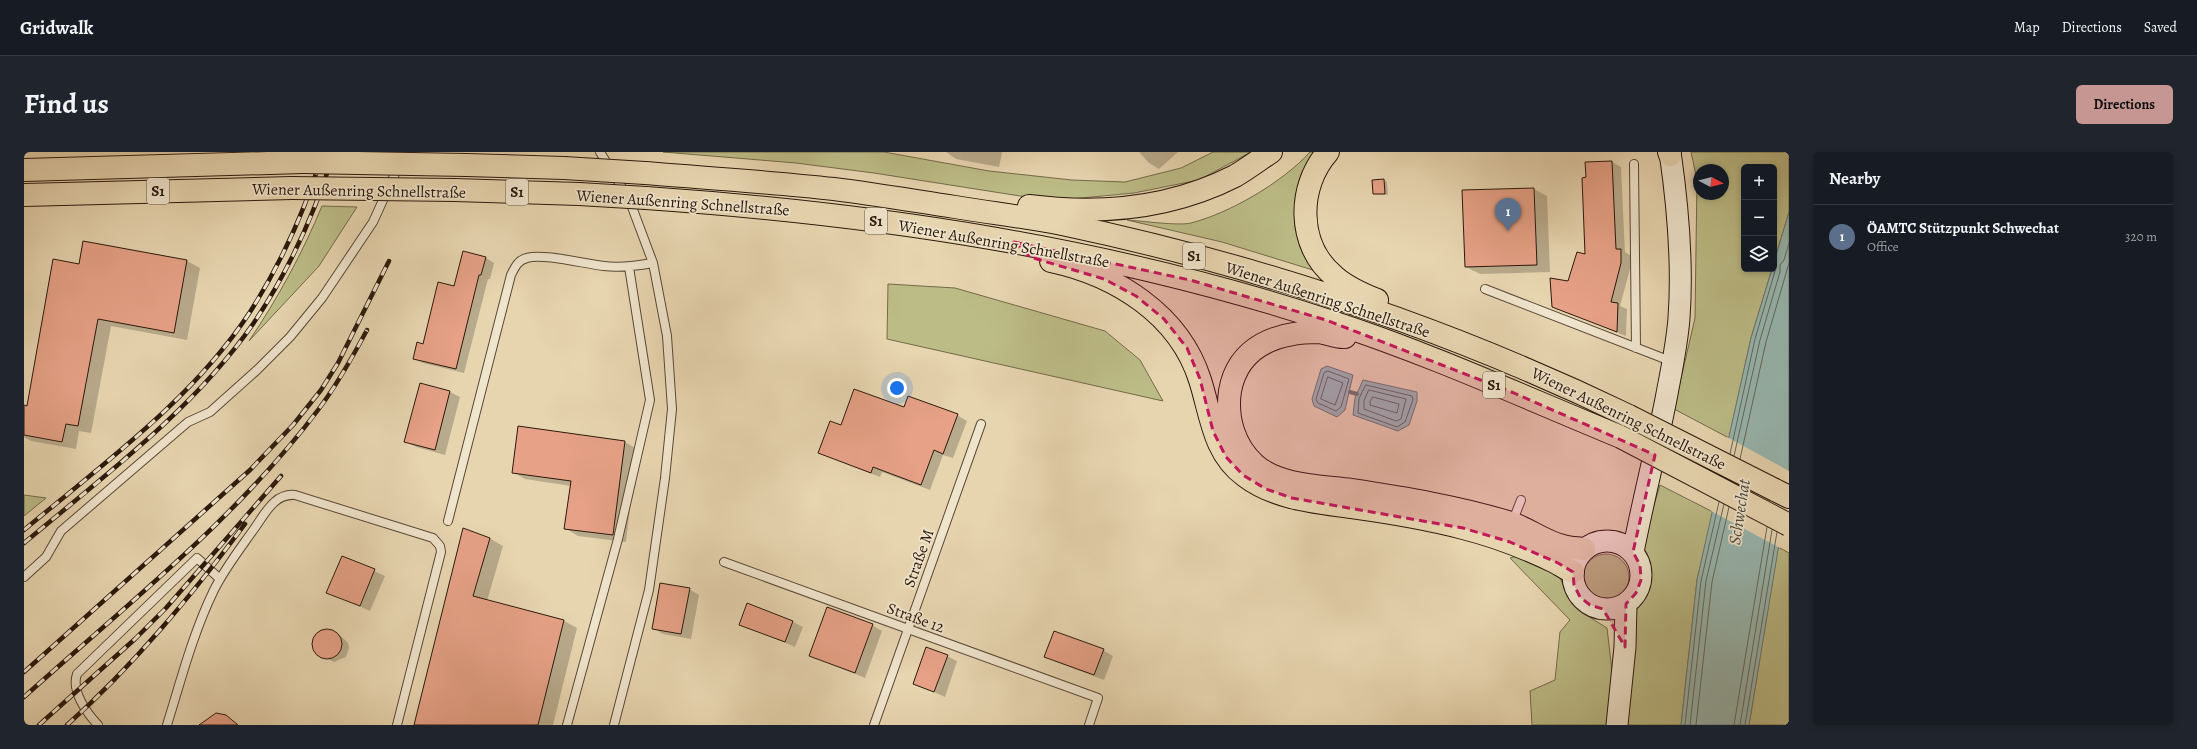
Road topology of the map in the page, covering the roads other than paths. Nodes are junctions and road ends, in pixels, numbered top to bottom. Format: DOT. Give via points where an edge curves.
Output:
graph roads {
  1 [pos="405,152"];
  2 [pos="600,152"];
  3 [pos="1271,152"];
  4 [pos="1328,152"];
  5 [pos="1670,153"];
  6 [pos="1634,164"];
  7 [pos="24,170"];
  8 [pos="24,195"];
  9 [pos="967,209"];
  10 [pos="1014,242"];
  11 [pos="653,264"];
  12 [pos="629,267"];
  13 [pos="1485,289"];
  14 [pos="1414,325"];
  15 [pos="1367,334"];
  16 [pos="1636,348"];
  17 [pos="1673,362"];
  18 [pos="981,424"];
  19 [pos="1784,493"];
  20 [pos="1521,500"];
  21 [pos="1641,514"];
  22 [pos="448,522"];
  23 [pos="1512,524"];
  24 [pos="1789,525"];
  25 [pos="1612,541"];
  26 [pos="1584,549"];
  27 [pos="1633,552"];
  28 [pos="724,562"];
  29 [pos="1572,572"];
  30 [pos="24,577"];
  31 [pos="220,580"];
  32 [pos="1626,604"];
  33 [pos="1603,609"];
  34 [pos="908,629"];
  35 [pos="1625,647"];
  36 [pos="98,725"];
  37 [pos="166,725"];
  38 [pos="398,725"];
  39 [pos="567,725"];
  40 [pos="614,725"];
  41 [pos="874,725"];
  42 [pos="1089,725"];
  43 [pos="1617,725"];
  1 -- 30 [label="lane" via="373,222 322,298 290,337 210,412 188,422 61,531 46,558"];
  2 -- 11 [label="lane" via="628,199"];
  3 -- 9 [label="highway" via="1236,176 1188,196 1143,207 1089,210 1002,203"];
  4 -- 14 [label="highway" via="1311,180 1305,206 1308,233 1317,257 1334,276 1360,293 1388,304"];
  5 -- 17 [label="main road" via="1678,218 1681,290"];
  6 -- 16 [label="lane"];
  7 -- 9 [label="highway, Wiener Außenring Schnellstraße / S1, bridge" via="303,162 564,168 833,189"];
  8 -- 10 [label="highway, Wiener Außenring Schnellstraße / S1, bridge" via="292,188 579,194 830,214"];
  9 -- 14 [label="highway, Wiener Außenring Schnellstraße / S1" via="1060,224 1196,257 1334,297"];
  10 -- 15 [label="highway, Wiener Außenring Schnellstraße / S1" via="1071,252 1190,280"];
  10 -- 29 [label="highway" via="1030,257 1061,263 1104,279 1136,296 1164,319 1187,348 1200,380 1213,431 1226,457 1243,475 1266,490 1292,498 1401,514 1463,528 1510,542"];
  11 -- 12 [label="lane"];
  11 -- 40 [label="lane" via="667,336 671,373 670,438 649,590"];
  12 -- 22 [label="lane" via="605,267 532,256 520,260 515,266"];
  12 -- 39 [label="lane" via="650,400 618,539"];
  13 -- 16 [label="lane"];
  14 -- 19 [label="highway, Wiener Außenring Schnellstraße / S1, bridge" via="1520,366 1629,416"];
  15 -- 23 [label="highway" via="1341,338 1321,332 1293,333 1266,341 1246,357 1232,380 1228,406 1231,429 1242,451 1256,466 1292,481 1404,498"];
  15 -- 24 [label="highway, Wiener Außenring Schnellstraße / S1, bridge" via="1621,437"];
  16 -- 17 [label="lane"];
  17 -- 21 [label="main road"];
  18 -- 34 [label="lane, Straße M"];
  20 -- 23 [label="lane"];
  21 -- 25 [label="main road"];
  21 -- 27 [label="main road"];
  23 -- 26 [label="highway" via="1563,546"];
  25 -- 26 [label="main road" via="1598,542"];
  25 -- 27 [label="main road" via="1624,545"];
  26 -- 29 [label="main road" via="1576,559"];
  27 -- 32 [label="main road" via="1640,565 1641,580 1636,593"];
  28 -- 34 [label="lane, Straße 12"];
  29 -- 33 [label="main road" via="1574,585 1580,596 1590,605"];
  31 -- 36 [label="lane" via="197,558 77,674 75,688 89,716"];
  31 -- 37 [label="lane" via="204,614"];
  31 -- 38 [label="lane" via="273,502 287,494 437,541 441,552"];
  32 -- 33 [label="main road" via="1615,609"];
  32 -- 35 [label="main road"];
  33 -- 35 [label="main road"];
  34 -- 41 [label="lane, Straße M"];
  34 -- 42 [label="lane, Straße 12" via="1098,698"];
  35 -- 43 [label="main road"];
}
